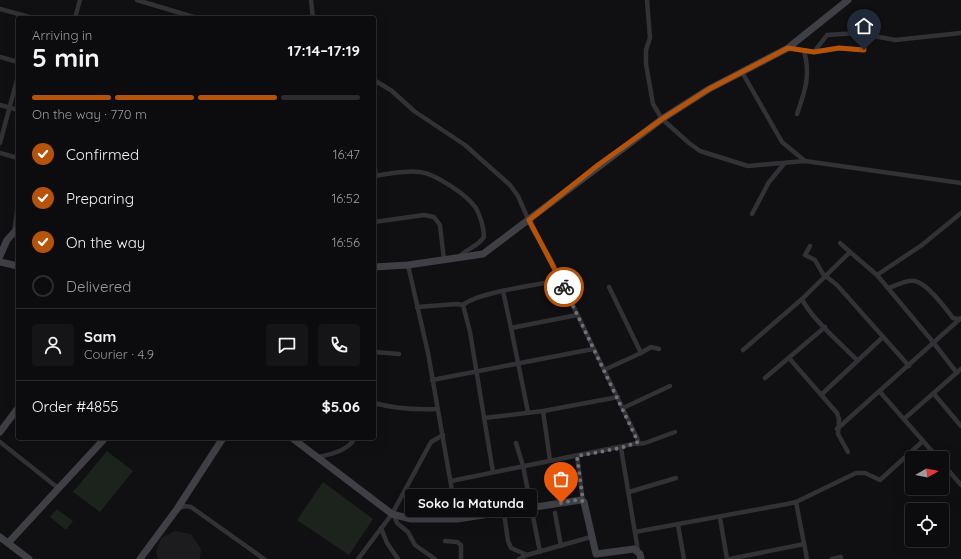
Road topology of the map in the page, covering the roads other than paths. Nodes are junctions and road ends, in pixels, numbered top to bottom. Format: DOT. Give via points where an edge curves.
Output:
graph roads {
  1 [pos="80,0"];
  2 [pos="137,0"];
  3 [pos="304,0"];
  4 [pos="647,0"];
  5 [pos="848,0"];
  6 [pos="311,1"];
  7 [pos="152,2"];
  8 [pos="0,9"];
  9 [pos="26,16"];
  10 [pos="76,16"];
  11 [pos="184,16"];
  12 [pos="313,16"];
  13 [pos="961,33"];
  14 [pos="867,35"];
  15 [pos="788,48"];
  16 [pos="804,50"];
  17 [pos="814,52"];
  18 [pos="0,57"];
  19 [pos="16,61"];
  20 [pos="742,72"];
  21 [pos="376,81"];
  22 [pos="16,84"];
  23 [pos="0,105"];
  24 [pos="10,108"];
  25 [pos="16,110"];
  26 [pos="797,114"];
  27 [pos="662,119"];
  28 [pos="0,143"];
  29 [pos="0,153"];
  30 [pos="16,157"];
  31 [pos="805,161"];
  32 [pos="784,164"];
  33 [pos="376,176"];
  34 [pos="961,183"];
  35 [pos="961,213"];
  36 [pos="752,214"];
  37 [pos="529,220"];
  38 [pos="376,222"];
  39 [pos="16,230"];
  40 [pos="840,243"];
  41 [pos="810,246"];
  42 [pos="850,252"];
  43 [pos="0,256"];
  44 [pos="458,258"];
  45 [pos="444,260"];
  46 [pos="0,262"];
  47 [pos="408,265"];
  48 [pos="16,266"];
  49 [pos="376,267"];
  50 [pos="877,275"];
  51 [pos="826,276"];
  52 [pos="560,280"];
  53 [pos="609,287"];
  54 [pos="888,288"];
  55 [pos="503,291"];
  56 [pos="802,298"];
  57 [pos="463,305"];
  58 [pos="417,307"];
  59 [pos="577,315"];
  60 [pos="960,318"];
  61 [pos="825,327"];
  62 [pos="510,328"];
  63 [pos="883,337"];
  64 [pos="934,342"];
  65 [pos="594,349"];
  66 [pos="659,350"];
  67 [pos="743,350"];
  68 [pos="376,352"];
  69 [pos="641,352"];
  70 [pos="399,354"];
  71 [pos="789,358"];
  72 [pos="856,360"];
  73 [pos="517,364"];
  74 [pos="909,366"];
  75 [pos="604,370"];
  76 [pos="959,371"];
  77 [pos="476,372"];
  78 [pos="765,378"];
  79 [pos="432,380"];
  80 [pos="670,386"];
  81 [pos="880,392"];
  82 [pos="822,394"];
  83 [pos="934,394"];
  84 [pos="618,397"];
  85 [pos="376,403"];
  86 [pos="623,408"];
  87 [pos="438,409"];
  88 [pos="16,411"];
  89 [pos="543,411"];
  90 [pos="528,412"];
  91 [pos="484,418"];
  92 [pos="904,419"];
  93 [pos="959,420"];
  94 [pos="961,426"];
  95 [pos="837,429"];
  96 [pos="0,432"];
  97 [pos="675,432"];
  98 [pos="443,435"];
  99 [pos="103,440"];
  100 [pos="221,440"];
  101 [pos="295,440"];
  102 [pos="353,440"];
  103 [pos="923,441"];
  104 [pos="0,442"];
  105 [pos="516,443"];
  106 [pos="637,444"];
  107 [pos="621,448"];
  108 [pos="932,451"];
  109 [pos="848,452"];
  110 [pos="577,456"];
  111 [pos="317,457"];
  112 [pos="550,460"];
  113 [pos="523,466"];
  114 [pos="949,471"];
  115 [pos="493,472"];
  116 [pos="676,478"];
  117 [pos="451,481"];
  118 [pos="961,484"];
  119 [pos="58,488"];
  120 [pos="629,492"];
  121 [pos="186,496"];
  122 [pos="583,501"];
  123 [pos="796,502"];
  124 [pos="191,507"];
  125 [pos="531,508"];
  126 [pos="178,509"];
  127 [pos="504,513"];
  128 [pos="556,513"];
  129 [pos="393,514"];
  130 [pos="720,518"];
  131 [pos="457,519"];
  132 [pos="678,525"];
  133 [pos="381,528"];
  134 [pos="635,532"];
  135 [pos="0,537"];
  136 [pos="592,537"];
  137 [pos="445,541"];
  138 [pos="8,543"];
  139 [pos="804,544"];
  140 [pos="561,546"];
  141 [pos="423,550"];
  142 [pos="638,551"];
  143 [pos="540,552"];
  144 [pos="527,555"];
  145 [pos="596,556"];
  146 [pos="841,557"];
  147 [pos="29,559"];
  148 [pos="140,559"];
  149 [pos="264,559"];
  150 [pos="358,559"];
  151 [pos="398,559"];
  152 [pos="428,559"];
  153 [pos="435,559"];
  154 [pos="461,559"];
  155 [pos="520,559"];
  156 [pos="641,559"];
  157 [pos="684,559"];
  158 [pos="728,559"];
  159 [pos="807,559"];
  160 [pos="832,559"];
  1 -- 10 [label="street"];
  2 -- 7 [label="street"];
  3 -- 6 [label="street"];
  4 -- 27 [label="street" via="650,38 646,50 647,74 653,104"];
  5 -- 15 [label="street"];
  6 -- 12 [label="street"];
  7 -- 11 [label="street"];
  8 -- 9 [label="street"];
  13 -- 14 [label="street" via="895,40"];
  14 -- 17 [label="street" via="826,35"];
  14 -- 17 [label="street" via="864,50 846,48"];
  15 -- 16 [label="street"];
  15 -- 20 [label="street"];
  16 -- 17 [label="street"];
  16 -- 26 [label="street" via="808,71"];
  18 -- 19 [label="street"];
  20 -- 27 [label="street" via="709,89"];
  20 -- 31 [label="street" via="782,142"];
  21 -- 37 [label="street" via="477,155 510,185"];
  22 -- 24 [label="street"];
  23 -- 24 [label="street"];
  24 -- 25 [label="street"];
  24 -- 28 [label="street"];
  27 -- 32 [label="street" via="700,151 748,166"];
  27 -- 37 [label="street"];
  29 -- 30 [label="street"];
  31 -- 32 [label="street"];
  31 -- 34 [label="street"];
  32 -- 36 [label="street" via="769,182"];
  33 -- 44 [label="street" via="424,173 452,188 474,205 484,237 480,244"];
  35 -- 50 [label="street" via="922,245"];
  37 -- 44 [label="street" via="483,254"];
  37 -- 52 [label="street"];
  38 -- 45 [label="street" via="434,216 440,225"];
  39 -- 43 [label="street" via="7,240"];
  40 -- 42 [label="street"];
  41 -- 51 [label="street" via="805,254 815,260"];
  42 -- 50 [label="street"];
  42 -- 51 [label="street"];
  44 -- 45 [label="street"];
  45 -- 47 [label="street"];
  46 -- 48 [label="street"];
  47 -- 49 [label="street"];
  47 -- 58 [label="street"];
  50 -- 54 [label="street"];
  51 -- 56 [label="street"];
  51 -- 63 [label="street"];
  52 -- 55 [label="street"];
  52 -- 59 [label="street"];
  53 -- 69 [label="street"];
  54 -- 60 [label="street" via="916,280 934,295 954,318"];
  54 -- 64 [label="street"];
  55 -- 57 [label="street" via="478,297"];
  55 -- 62 [label="street"];
  56 -- 61 [label="street"];
  56 -- 67 [label="street"];
  57 -- 58 [label="street"];
  57 -- 77 [label="street"];
  58 -- 79 [label="street"];
  59 -- 62 [label="street"];
  59 -- 65 [label="street"];
  60 -- 64 [label="street"];
  61 -- 71 [label="street"];
  61 -- 72 [label="street"];
  62 -- 73 [label="street"];
  63 -- 72 [label="street"];
  63 -- 74 [label="street"];
  64 -- 74 [label="street"];
  64 -- 76 [label="street"];
  65 -- 73 [label="street"];
  65 -- 75 [label="street"];
  66 -- 69 [label="street" via="651,348"];
  68 -- 70 [label="street"];
  69 -- 75 [label="street"];
  71 -- 78 [label="street"];
  71 -- 82 [label="street"];
  72 -- 82 [label="street"];
  73 -- 77 [label="street"];
  73 -- 90 [label="street"];
  74 -- 81 [label="street"];
  75 -- 84 [label="street"];
  76 -- 83 [label="street"];
  77 -- 79 [label="street"];
  77 -- 91 [label="street"];
  79 -- 87 [label="street"];
  80 -- 86 [label="street"];
  81 -- 92 [label="street"];
  81 -- 95 [label="street"];
  82 -- 95 [label="street" via="839,417"];
  83 -- 92 [label="street"];
  83 -- 93 [label="street"];
  84 -- 86 [label="street"];
  84 -- 89 [label="street"];
  85 -- 87 [label="street" via="411,410"];
  86 -- 106 [label="street" via="638,440"];
  87 -- 98 [label="street"];
  88 -- 96 [label="street"];
  89 -- 90 [label="street"];
  89 -- 112 [label="street"];
  90 -- 91 [label="street"];
  91 -- 115 [label="street"];
  92 -- 103 [label="street"];
  93 -- 94 [label="street"];
  95 -- 109 [label="street"];
  97 -- 106 [label="street"];
  98 -- 117 [label="street"];
  98 -- 129 [label="street" via="435,438 426,448"];
  99 -- 119 [label="street"];
  100 -- 121 [label="street"];
  101 -- 111 [label="street"];
  102 -- 111 [label="street" via="345,448"];
  103 -- 108 [label="street"];
  103 -- 123 [label="street" via="883,478 877,480 865,473 856,473"];
  104 -- 119 [label="street"];
  105 -- 113 [label="street"];
  106 -- 107 [label="street"];
  107 -- 110 [label="street"];
  107 -- 120 [label="street"];
  110 -- 112 [label="street"];
  110 -- 122 [label="street"];
  111 -- 129 [label="street"];
  112 -- 113 [label="street"];
  113 -- 115 [label="street"];
  113 -- 125 [label="street"];
  114 -- 118 [label="street"];
  115 -- 117 [label="street"];
  116 -- 120 [label="street"];
  117 -- 131 [label="street"];
  119 -- 138 [label="street"];
  120 -- 134 [label="street"];
  121 -- 124 [label="street"];
  121 -- 126 [label="street"];
  122 -- 125 [label="street"];
  122 -- 136 [label="street"];
  123 -- 130 [label="street"];
  123 -- 139 [label="street"];
  124 -- 126 [label="street" via="184,506"];
  124 -- 149 [label="street"];
  125 -- 127 [label="street"];
  125 -- 143 [label="street"];
  126 -- 148 [label="street"];
  127 -- 131 [label="street"];
  127 -- 144 [label="street" via="508,541 512,548"];
  128 -- 140 [label="street"];
  129 -- 131 [label="street" via="411,519"];
  129 -- 133 [label="street"];
  129 -- 141 [label="street" via="397,523"];
  130 -- 132 [label="street"];
  130 -- 158 [label="street"];
  132 -- 134 [label="street"];
  132 -- 157 [label="street"];
  133 -- 150 [label="street"];
  133 -- 151 [label="street"];
  134 -- 142 [label="street"];
  135 -- 138 [label="street"];
  136 -- 140 [label="street"];
  136 -- 145 [label="street"];
  137 -- 154 [label="street" via="461,545"];
  138 -- 147 [label="street"];
  139 -- 158 [label="street"];
  139 -- 159 [label="street"];
  140 -- 143 [label="street"];
  141 -- 152 [label="street"];
  141 -- 153 [label="street"];
  142 -- 145 [label="street" via="631,549"];
  142 -- 156 [label="street"];
  143 -- 144 [label="street"];
  144 -- 155 [label="street"];
  146 -- 160 [label="street"];
}
